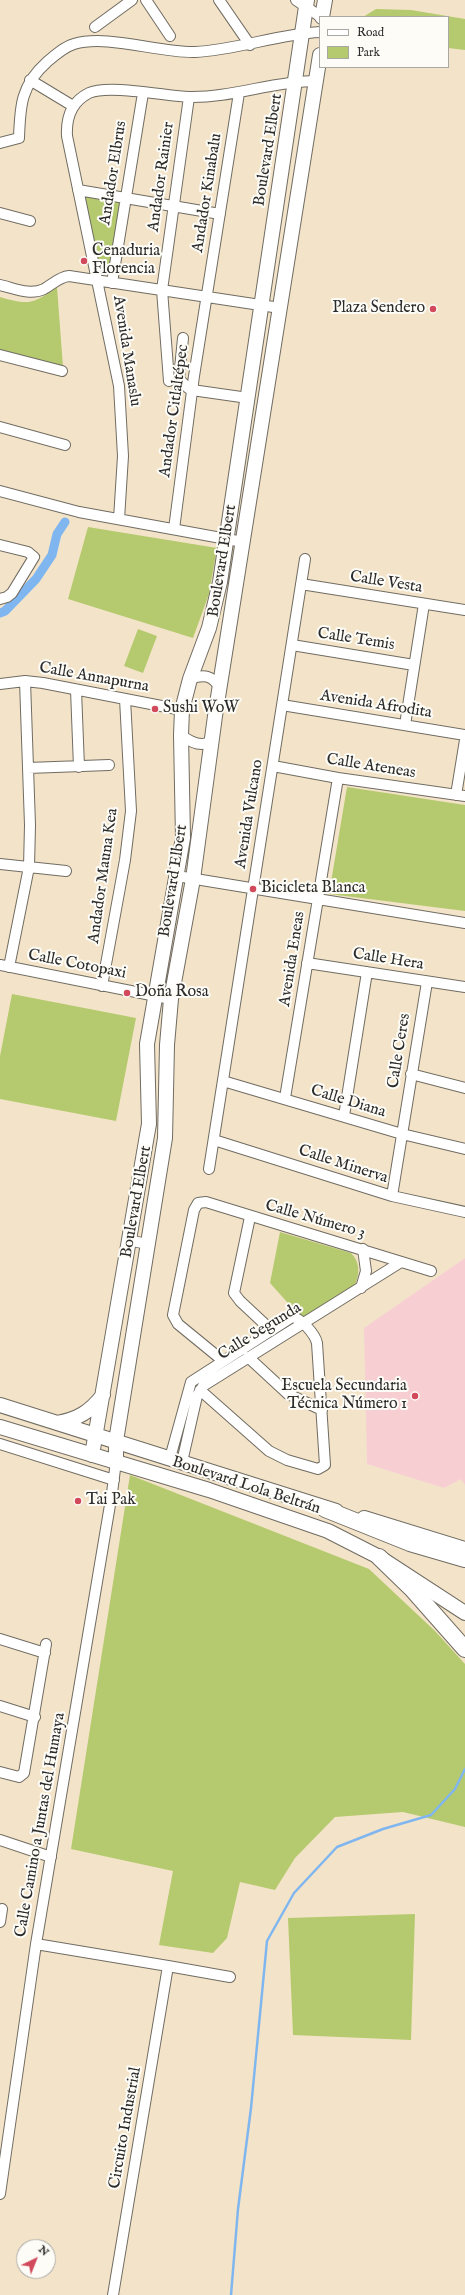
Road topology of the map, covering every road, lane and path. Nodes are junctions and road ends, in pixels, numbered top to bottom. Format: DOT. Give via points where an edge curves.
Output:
graph roads {
  1 [pos="132,0"];
  2 [pos="146,0"];
  3 [pos="219,0"];
  4 [pos="325,0"];
  5 [pos="303,2"];
  6 [pos="320,16"];
  7 [pos="321,16"];
  8 [pos="95,27"];
  9 [pos="319,32"];
  10 [pos="304,33"];
  11 [pos="170,36"];
  12 [pos="250,45"];
  13 [pos="319,62"];
  14 [pos="30,80"];
  15 [pos="296,81"];
  16 [pos="316,81"];
  17 [pos="143,93"];
  18 [pos="239,93"];
  19 [pos="189,97"];
  20 [pos="73,106"];
  21 [pos="0,143"];
  22 [pos="78,190"];
  23 [pos="126,198"];
  24 [pos="174,206"];
  25 [pos="0,213"];
  26 [pos="220,214"];
  27 [pos="30,221"];
  28 [pos="98,281"];
  29 [pos="112,283"];
  30 [pos="0,285"];
  31 [pos="162,290"];
  32 [pos="208,297"];
  33 [pos="262,305"];
  34 [pos="280,308"];
  35 [pos="183,338"];
  36 [pos="0,355"];
  37 [pos="62,371"];
  38 [pos="169,381"];
  39 [pos="192,390"];
  40 [pos="248,398"];
  41 [pos="0,427"];
  42 [pos="66,445"];
  43 [pos="0,491"];
  44 [pos="119,519"];
  45 [pos="174,529"];
  46 [pos="227,539"];
  47 [pos="244,542"];
  48 [pos="0,545"];
  49 [pos="305,560"];
  50 [pos="302,584"];
  51 [pos="0,599"];
  52 [pos="424,604"];
  53 [pos="465,610"];
  54 [pos="292,645"];
  55 [pos="414,665"];
  56 [pos="190,679"];
  57 [pos="25,681"];
  58 [pos="0,684"];
  59 [pos="220,688"];
  60 [pos="76,690"];
  61 [pos="125,699"];
  62 [pos="282,705"];
  63 [pos="182,710"];
  64 [pos="405,725"];
  65 [pos="180,735"];
  66 [pos="465,735"];
  67 [pos="465,740"];
  68 [pos="212,741"];
  69 [pos="109,765"];
  70 [pos="273,766"];
  71 [pos="79,767"];
  72 [pos="28,768"];
  73 [pos="338,778"];
  74 [pos="461,796"];
  75 [pos="0,864"];
  76 [pos="29,867"];
  77 [pos="66,870"];
  78 [pos="177,876"];
  79 [pos="193,879"];
  80 [pos="253,889"];
  81 [pos="318,899"];
  82 [pos="465,923"];
  83 [pos="307,963"];
  84 [pos="4,966"];
  85 [pos="367,972"];
  86 [pos="427,982"];
  87 [pos="102,986"];
  88 [pos="465,988"];
  89 [pos="154,996"];
  90 [pos="171,999"];
  91 [pos="411,1074"];
  92 [pos="223,1081"];
  93 [pos="465,1088"];
  94 [pos="285,1098"];
  95 [pos="344,1116"];
  96 [pos="402,1134"];
  97 [pos="214,1140"];
  98 [pos="465,1149"];
  99 [pos="209,1169"];
  100 [pos="392,1196"];
  101 [pos="465,1212"];
  102 [pos="250,1217"];
  103 [pos="128,1240"];
  104 [pos="147,1244"];
  105 [pos="363,1249"];
  106 [pos="401,1262"];
  107 [pos="431,1271"];
  108 [pos="361,1288"];
  109 [pos="302,1324"];
  110 [pos="270,1329"];
  111 [pos="248,1357"];
  112 [pos="222,1360"];
  113 [pos="200,1390"];
  114 [pos="103,1395"];
  115 [pos="0,1405"];
  116 [pos="322,1410"];
  117 [pos="57,1423"];
  118 [pos="0,1427"];
  119 [pos="96,1434"];
  120 [pos="116,1441"];
  121 [pos="0,1444"];
  122 [pos="92,1455"];
  123 [pos="176,1460"];
  124 [pos="116,1462"];
  125 [pos="114,1480"];
  126 [pos="325,1508"];
  127 [pos="465,1549"];
  128 [pos="379,1557"];
  129 [pos="465,1559"];
  130 [pos="465,1613"];
  131 [pos="0,1639"];
  132 [pos="465,1649"];
  133 [pos="0,1706"];
  134 [pos="35,1717"];
  135 [pos="0,1772"];
  136 [pos="0,1840"];
  137 [pos="51,1856"];
  138 [pos="4,1910"];
  139 [pos="0,1922"];
  140 [pos="36,1944"];
  141 [pos="168,1966"];
  142 [pos="230,1977"];
  143 [pos="0,2194"];
  144 [pos="113,2295"];
  1 -- 8 [label="street"];
  2 -- 11 [label="street"];
  3 -- 12 [label="street"];
  4 -- 7 [label="street"];
  5 -- 6 [label="street"];
  5 -- 10 [label="street, Boulevard Elbert"];
  9 -- 10 [label="street"];
  10 -- 12 [label="street"];
  10 -- 15 [label="street, Boulevard Elbert"];
  12 -- 14 [label="street" via="182,52 93,41 82,42 56,54"];
  13 -- 16 [label="street, Boulevard Elbert"];
  14 -- 20 [label="street"];
  14 -- 21 [label="street" via="20,110 19,138"];
  15 -- 16 [label="street"];
  15 -- 18 [label="street"];
  15 -- 33 [label="street, Boulevard Elbert"];
  16 -- 34 [label="street, Boulevard Elbert"];
  17 -- 19 [label="street"];
  17 -- 20 [label="street" via="108,90 90,92"];
  17 -- 23 [label="street, Andador Elbrus"];
  18 -- 19 [label="street"];
  18 -- 26 [label="street, Andador Kinabalu"];
  19 -- 24 [label="street, Andador Rainier"];
  20 -- 22 [label="street, Avenida Manaslu" via="67,136"];
  22 -- 23 [label="street"];
  22 -- 28 [label="street, Avenida Manaslu"];
  23 -- 24 [label="street"];
  23 -- 29 [label="street, Andador Elbrus"];
  24 -- 26 [label="street"];
  24 -- 31 [label="street, Andador Rainier"];
  25 -- 27 [label="street"];
  26 -- 32 [label="street, Andador Kinabalu"];
  28 -- 29 [label="street"];
  28 -- 30 [label="street" via="63,277 30,292"];
  28 -- 44 [label="street, Avenida Manaslu" via="119,386 122,456"];
  29 -- 31 [label="street"];
  31 -- 32 [label="street"];
  31 -- 38 [label="street, Andador Rainier"];
  32 -- 33 [label="street"];
  32 -- 39 [label="street, Andador Citlaltépec"];
  33 -- 34 [label="street"];
  33 -- 40 [label="street, Boulevard Elbert"];
  34 -- 47 [label="street, Boulevard Elbert"];
  35 -- 39 [label="street" via="179,379"];
  36 -- 37 [label="street"];
  39 -- 40 [label="street"];
  39 -- 45 [label="street, Andador Citlaltépec"];
  40 -- 46 [label="street, Boulevard Elbert"];
  41 -- 42 [label="street"];
  43 -- 44 [label="street" via="79,512"];
  44 -- 45 [label="street"];
  45 -- 46 [label="street"];
  46 -- 47 [label="street"];
  46 -- 56 [label="street, Boulevard Elbert" via="215,609"];
  47 -- 59 [label="street, Boulevard Elbert"];
  48 -- 51 [label="street" via="28,552 34,557 34,561 12,593 7,598"];
  49 -- 50 [label="street, Avenida Vulcano"];
  50 -- 52 [label="street, Calle Vesta"];
  50 -- 54 [label="street, Avenida Vulcano"];
  52 -- 53 [label="street, Calle Vesta"];
  52 -- 55 [label="street"];
  54 -- 55 [label="street, Calle Temis"];
  54 -- 62 [label="street, Avenida Vulcano"];
  55 -- 64 [label="street"];
  56 -- 59 [label="street" via="206,676 214,680"];
  56 -- 63 [label="street, Boulevard Elbert"];
  57 -- 58 [label="street, Calle Annapurna"];
  57 -- 60 [label="street, Calle Annapurna"];
  57 -- 72 [label="street"];
  59 -- 68 [label="street, Boulevard Elbert"];
  60 -- 61 [label="street, Calle Annapurna"];
  60 -- 71 [label="street"];
  61 -- 63 [label="street, Calle Annapurna"];
  61 -- 87 [label="street, Andador Mauna Kea" via="131,811 125,860"];
  62 -- 64 [label="street, Avenida Afrodita"];
  62 -- 70 [label="street, Avenida Vulcano"];
  63 -- 65 [label="street, Boulevard Elbert"];
  64 -- 66 [label="street, Avenida Afrodita"];
  65 -- 68 [label="street" via="197,744"];
  65 -- 78 [label="street, Boulevard Elbert" via="183,838"];
  67 -- 74 [label="street"];
  68 -- 79 [label="street, Boulevard Elbert"];
  69 -- 71 [label="street"];
  70 -- 73 [label="street, Calle Ateneas"];
  70 -- 80 [label="street, Avenida Vulcano"];
  71 -- 72 [label="street"];
  72 -- 76 [label="street"];
  73 -- 74 [label="street, Calle Ateneas"];
  73 -- 81 [label="street, Avenida Eneas"];
  75 -- 76 [label="street"];
  76 -- 77 [label="street"];
  76 -- 84 [label="street"];
  78 -- 79 [label="street"];
  78 -- 89 [label="street, Boulevard Elbert"];
  79 -- 80 [label="street"];
  79 -- 90 [label="street, Boulevard Elbert"];
  80 -- 81 [label="street"];
  80 -- 92 [label="street, Avenida Vulcano"];
  81 -- 82 [label="street"];
  81 -- 83 [label="street, Avenida Eneas"];
  83 -- 85 [label="street, Calle Hera"];
  83 -- 94 [label="street, Avenida Eneas"];
  84 -- 87 [label="street, Calle Cotopaxi"];
  85 -- 86 [label="street, Calle Hera"];
  85 -- 95 [label="street"];
  86 -- 88 [label="street, Calle Hera"];
  86 -- 91 [label="street, Calle Ceres"];
  87 -- 89 [label="street, Calle Cotopaxi"];
  89 -- 90 [label="street, Calle Cotopaxi"];
  89 -- 103 [label="street, Boulevard Elbert" via="147,1044 148,1124"];
  90 -- 104 [label="street, Boulevard Elbert" via="167,1045 167,1125"];
  91 -- 93 [label="street"];
  91 -- 96 [label="street, Calle Ceres"];
  92 -- 94 [label="street, Calle Diana"];
  92 -- 97 [label="street, Avenida Vulcano"];
  94 -- 95 [label="street, Calle Diana"];
  95 -- 96 [label="street, Calle Diana"];
  96 -- 98 [label="street, Calle Diana"];
  96 -- 100 [label="street, Calle Ceres"];
  97 -- 99 [label="street, Avenida Vulcano"];
  97 -- 100 [label="street, Calle Minerva"];
  100 -- 101 [label="street, Calle Minerva"];
  102 -- 105 [label="street, Calle Número 3"];
  102 -- 110 [label="street" via="234,1293"];
  102 -- 112 [label="street, Calle Número 3" via="206,1202 198,1203 194,1210 172,1315 178,1324"];
  103 -- 104 [label="street"];
  103 -- 114 [label="street, Boulevard Elbert"];
  104 -- 120 [label="street, Boulevard Elbert"];
  105 -- 106 [label="street, Calle Número 3"];
  105 -- 108 [label="street" via="366,1271"];
  106 -- 107 [label="street, Calle Número 3"];
  106 -- 108 [label="street, Calle Segunda"];
  108 -- 109 [label="street, Calle Segunda"];
  109 -- 110 [label="street, Calle Segunda" via="294,1317 289,1317"];
  109 -- 111 [label="street, Calle Segunda"];
  109 -- 116 [label="street" via="317,1343"];
  110 -- 112 [label="street, Calle Segunda"];
  111 -- 113 [label="street, Calle Segunda"];
  111 -- 116 [label="street" via="288,1394"];
  112 -- 123 [label="street, Calle Segunda" via="194,1379 189,1386"];
  113 -- 116 [label="street" via="269,1451 287,1460 318,1469 322,1468 326,1460"];
  113 -- 123 [label="street"];
  114 -- 117 [label="street" via="85,1414"];
  114 -- 119 [label="street, Boulevard Elbert"];
  115 -- 117 [label="street, Boulevard Lola Beltrán"];
  117 -- 119 [label="street, Boulevard Lola Beltrán"];
  118 -- 122 [label="street, Boulevard Lola Beltrán"];
  119 -- 120 [label="street, Boulevard Lola Beltrán"];
  119 -- 122 [label="street, Boulevard Elbert"];
  120 -- 123 [label="street, Boulevard Lola Beltrán"];
  120 -- 124 [label="street, Boulevard Elbert"];
  121 -- 125 [label="street"];
  122 -- 124 [label="street, Boulevard Lola Beltrán"];
  123 -- 126 [label="street, Boulevard Lola Beltrán"];
  124 -- 125 [label="street, Calle Camino a Juntas del Humaya"];
  124 -- 128 [label="street, Boulevard Lola Beltrán" via="328,1531"];
  125 -- 137 [label="street, Calle Camino a Juntas del Humaya"];
  126 -- 127 [label="street, Boulevard Lola Beltrán"];
  126 -- 129 [label="main road" via="410,1543"];
  128 -- 130 [label="street, Boulevard Lola Beltrán"];
  128 -- 132 [label="main road" via="412,1589"];
  131 -- 134 [label="street" via="46,1649"];
  133 -- 134 [label="street"];
  134 -- 135 [label="street" via="24,1773 15,1777"];
  136 -- 137 [label="street"];
  137 -- 140 [label="street, Calle Camino a Juntas del Humaya"];
  138 -- 139 [label="street"];
  140 -- 141 [label="street"];
  140 -- 143 [label="street, Calle Camino a Juntas del Humaya"];
  141 -- 142 [label="street"];
  141 -- 144 [label="street, Circuito Industrial"];
}
